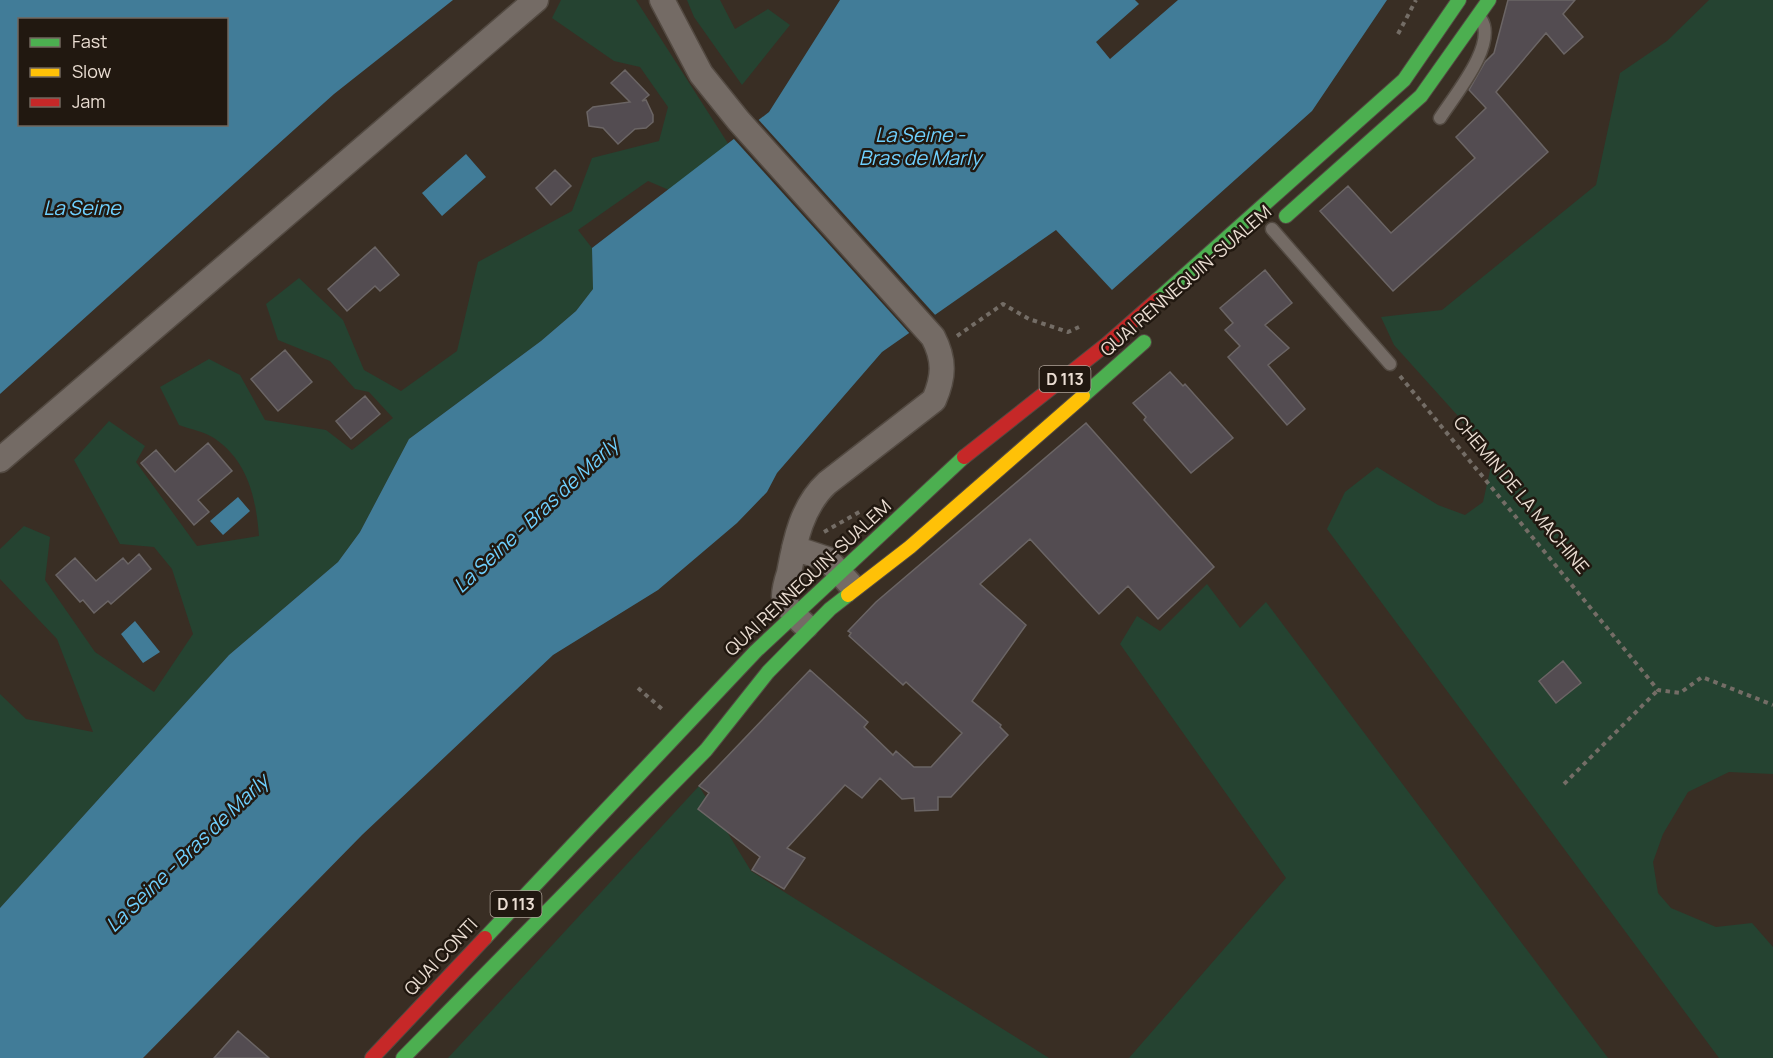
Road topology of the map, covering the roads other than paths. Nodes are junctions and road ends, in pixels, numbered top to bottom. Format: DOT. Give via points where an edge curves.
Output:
graph roads {
  1 [pos="536,0"];
  2 [pos="662,0"];
  3 [pos="1459,0"];
  4 [pos="1489,0"];
  5 [pos="1478,16"];
  6 [pos="1440,118"];
  7 [pos="1267,233"];
  8 [pos="1155,332"];
  9 [pos="1390,364"];
  10 [pos="0,460"];
  11 [pos="794,548"];
  12 [pos="848,580"];
  13 [pos="802,622"];
  14 [pos="660,750"];
  15 [pos="372,1058"];
  16 [pos="403,1058"];
  1 -- 10 [label="street"];
  2 -- 11 [label="street" via="700,74 936,343 943,365 942,383 934,400 814,494"];
  3 -- 12 [label="main road, QUAI RENNEQUIN-SUALEM / D 113" via="1404,80 1107,344 958,462"];
  4 -- 5 [label="main road, QUAI RENNEQUIN-SUALEM"];
  5 -- 6 [label="lane" via="1486,34 1483,50"];
  5 -- 7 [label="main road, QUAI RENNEQUIN-SUALEM" via="1420,96"];
  7 -- 9 [label="lane"];
  8 -- 12 [label="main road, QUAI RENNEQUIN-SUALEM / D 113" via="910,547"];
  11 -- 12 [label="street" via="827,559"];
  11 -- 13 [label="street" via="784,597"];
  12 -- 13 [label="main road, QUAI RENNEQUIN-SUALEM / D 113"];
  12 -- 13 [label="main road, QUAI RENNEQUIN-SUALEM / D 113" via="830,609"];
  13 -- 14 [label="main road, QUAI RENNEQUIN-SUALEM / D 113"];
  13 -- 16 [label="main road, QUAI RENNEQUIN-SUALEM / D 113" via="706,750"];
  14 -- 15 [label="main road, QUAI CONTI / D 113"];
}
